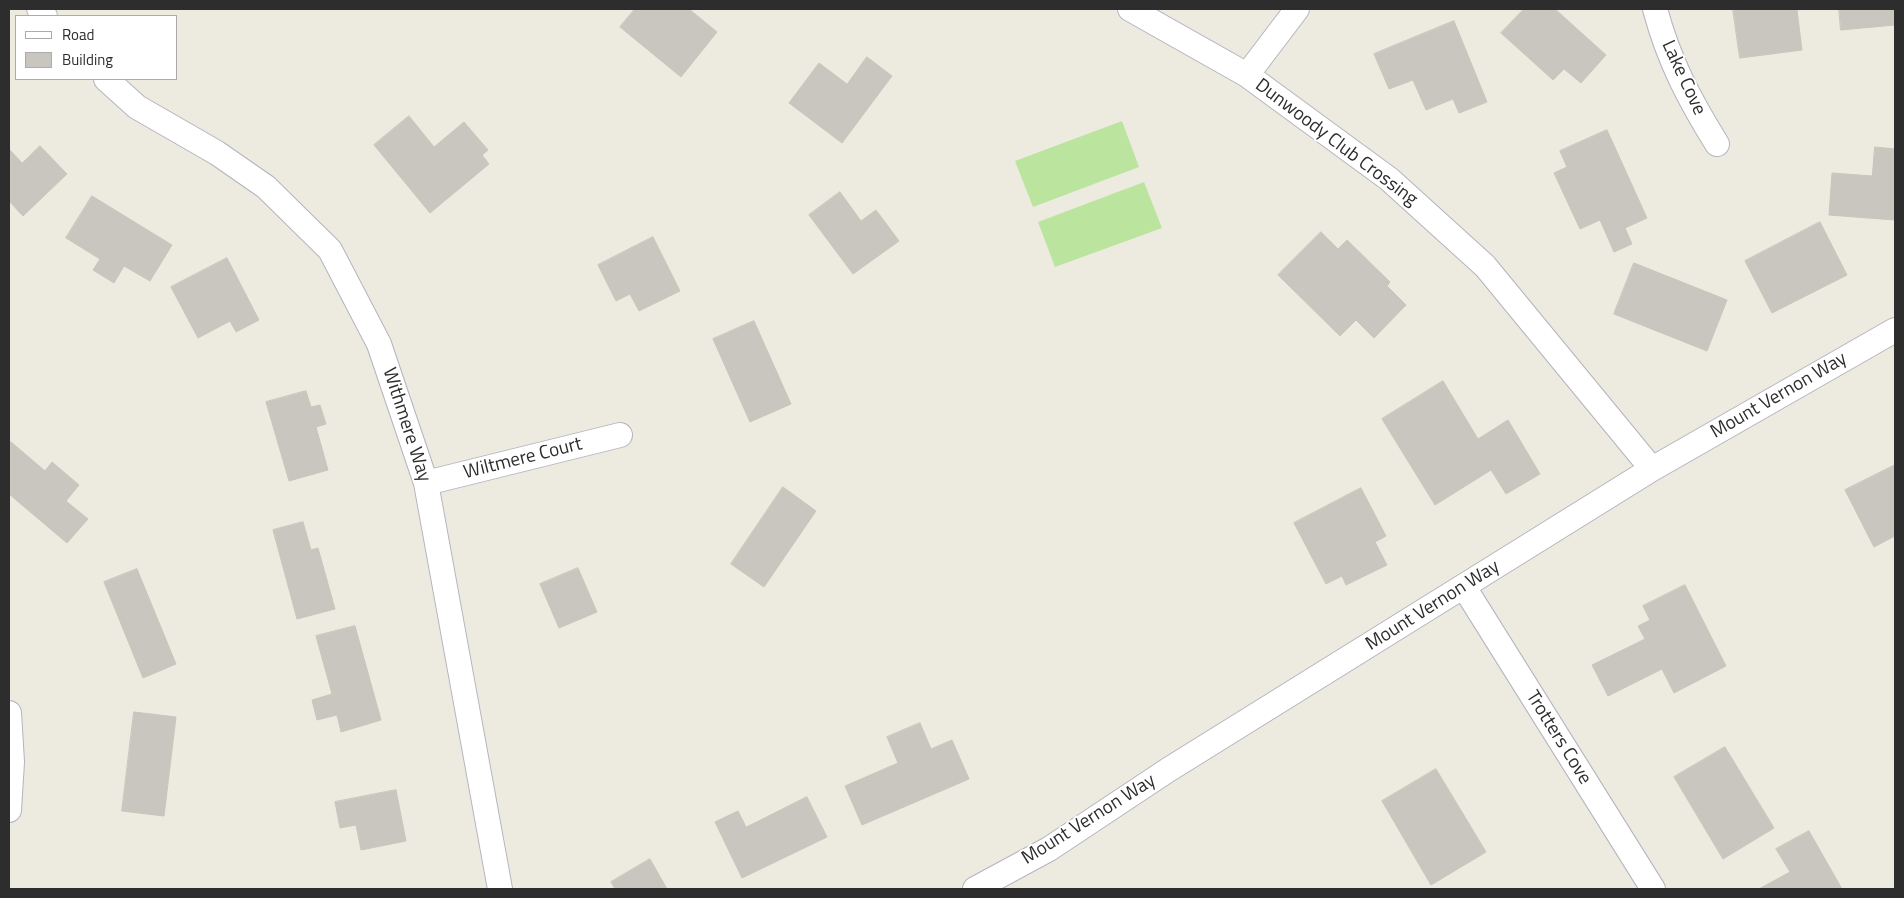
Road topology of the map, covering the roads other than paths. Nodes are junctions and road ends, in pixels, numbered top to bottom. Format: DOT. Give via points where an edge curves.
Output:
graph roads {
  1 [pos="1130,9"];
  2 [pos="1297,9"];
  3 [pos="1655,9"];
  4 [pos="1247,75"];
  5 [pos="107,80"];
  6 [pos="1717,144"];
  7 [pos="1895,330"];
  8 [pos="620,434"];
  9 [pos="1652,469"];
  10 [pos="426,483"];
  11 [pos="1464,587"];
  12 [pos="9,713"];
  13 [pos="9,810"];
  14 [pos="500,889"];
  15 [pos="975,889"];
  16 [pos="1653,889"];
  1 -- 4 [label="street, Dunwoody Club Crossing"];
  2 -- 4 [label="street"];
  3 -- 6 [label="street, Lake Cove" via="1687,95"];
  4 -- 9 [label="street, Dunwoody Club Crossing" via="1389,179 1485,266"];
  5 -- 10 [label="street, Withmere Way" via="137,107 217,153 266,187 330,250 379,344"];
  7 -- 9 [label="street, Mount Vernon Way"];
  8 -- 10 [label="street, Wiltmere Court"];
  9 -- 11 [label="street, Mount Vernon Way"];
  10 -- 14 [label="street, Withmere Way"];
  11 -- 15 [label="street, Mount Vernon Way" via="1168,770 1049,849"];
  11 -- 16 [label="street, Trotters Cove"];
  12 -- 13 [label="street" via="12,762"];
}
